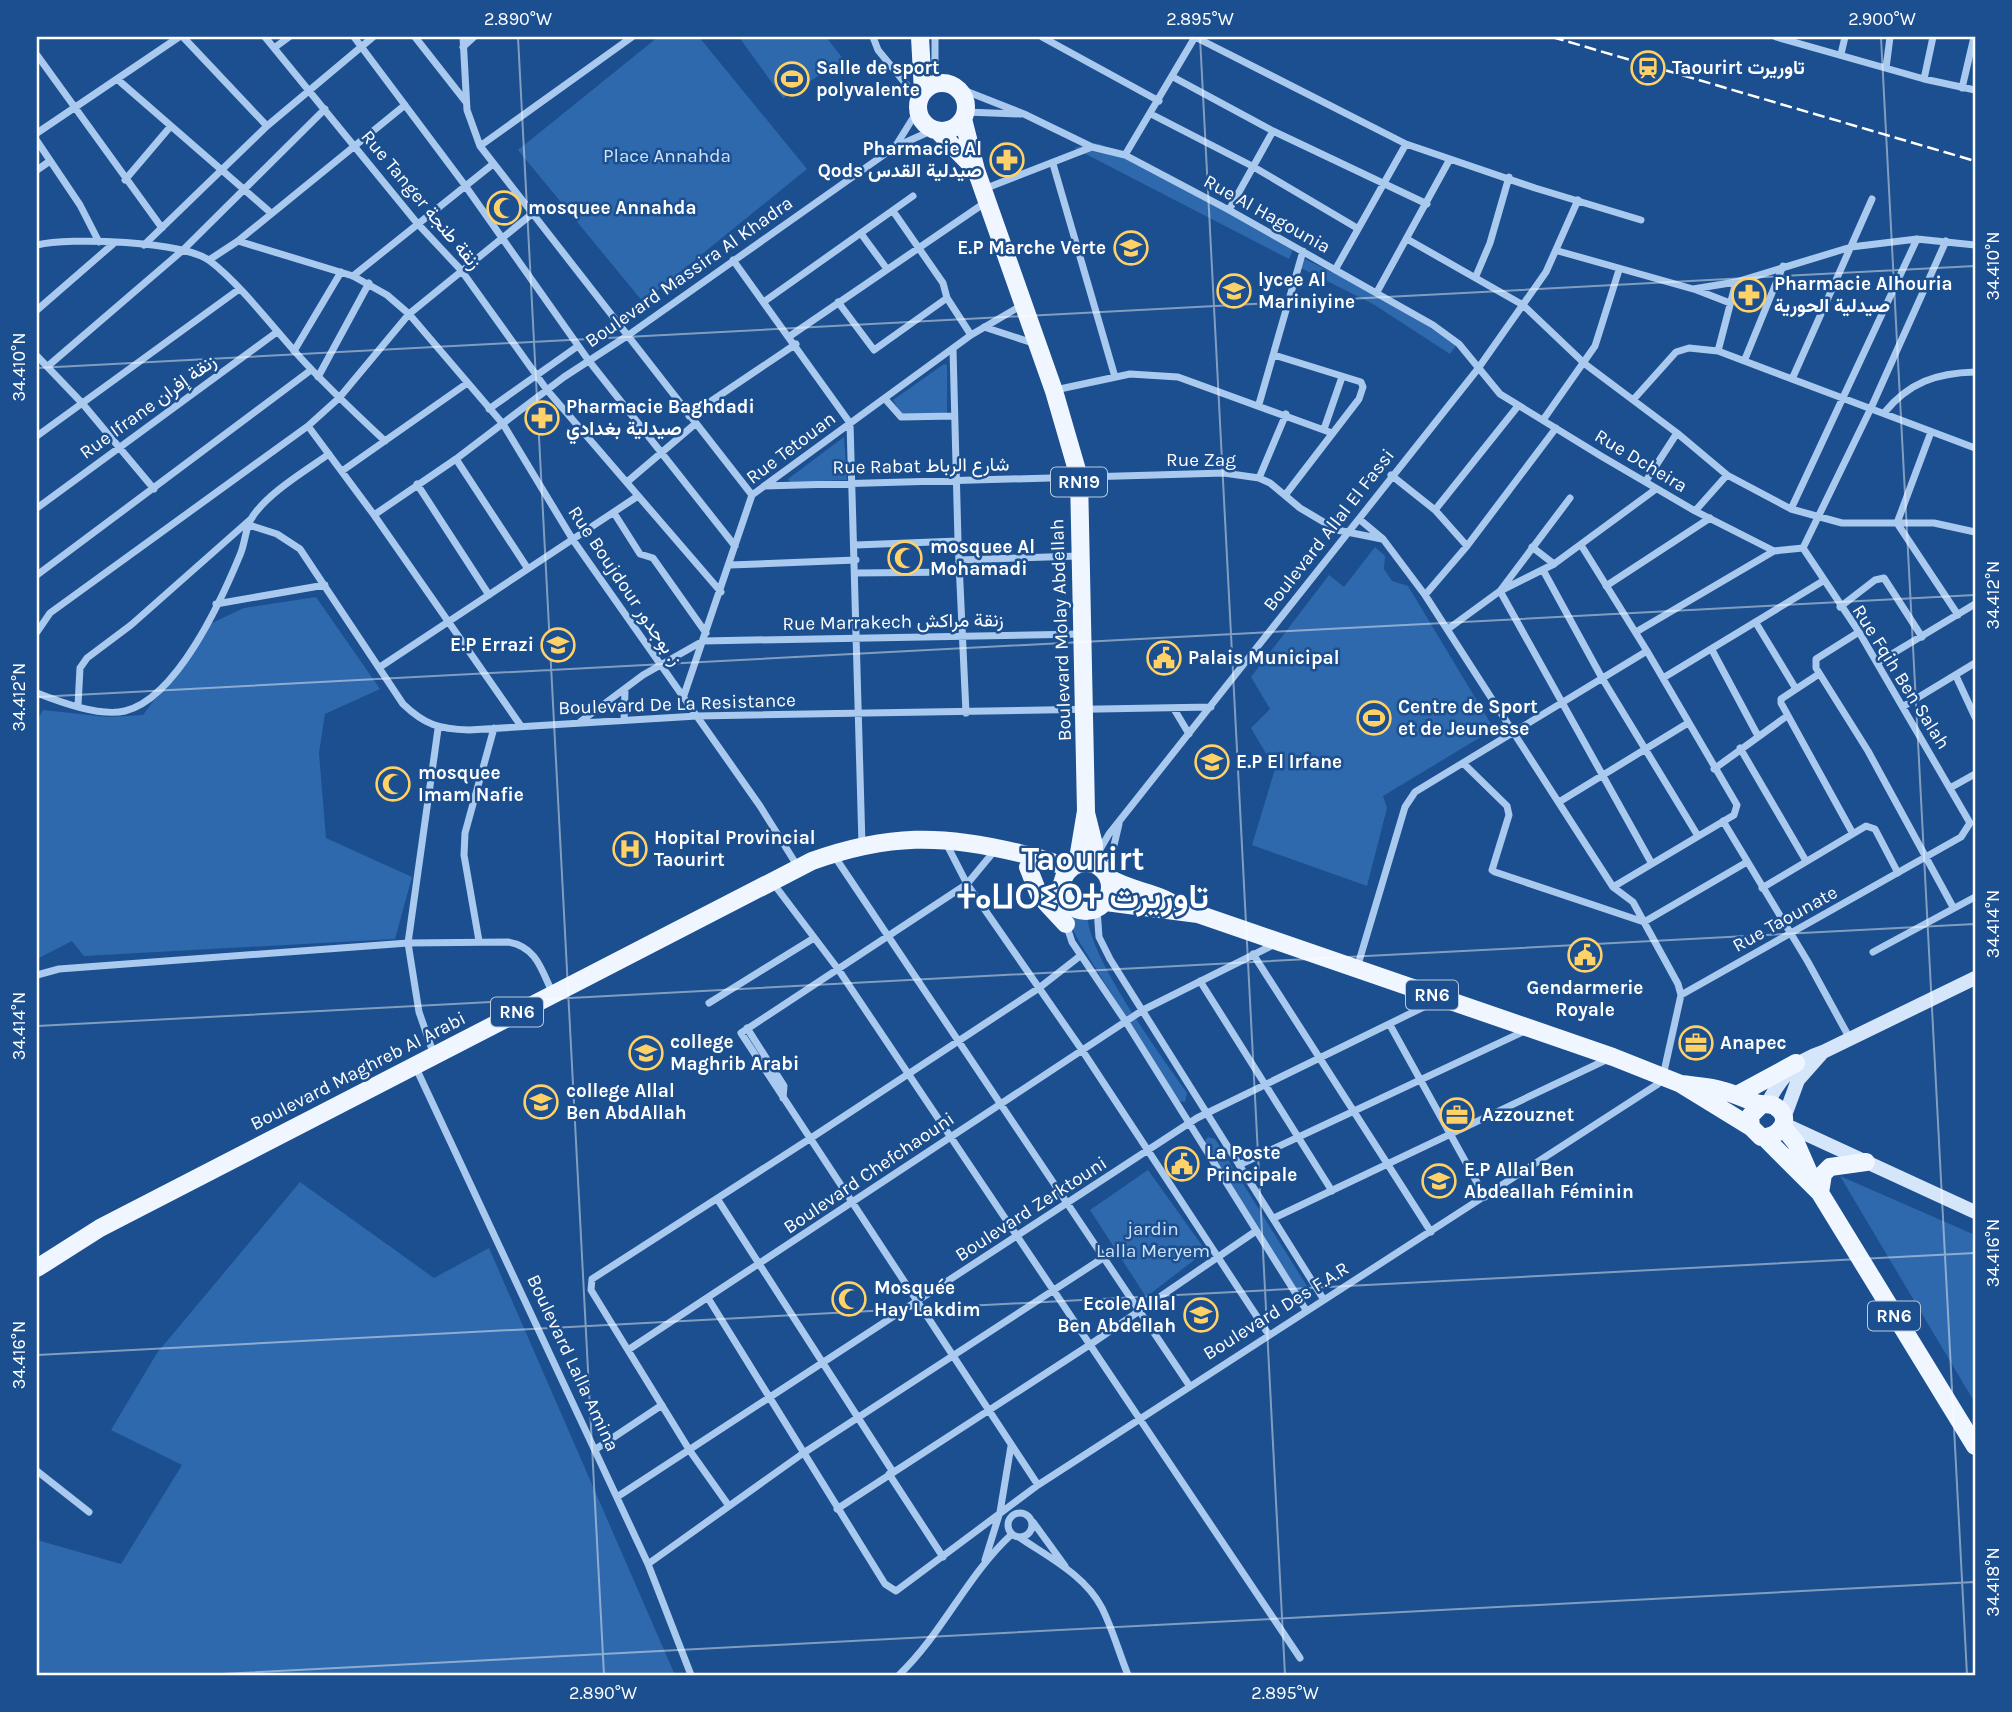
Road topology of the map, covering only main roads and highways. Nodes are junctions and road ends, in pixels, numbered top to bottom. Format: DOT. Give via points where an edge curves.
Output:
graph roads {
  1 [pos="933,60"];
  2 [pos="920,101"];
  3 [pos="964,116"];
  4 [pos="936,131"];
  5 [pos="976,170"];
  6 [pos="1024,860"];
  7 [pos="1092,869"];
  8 [pos="1064,895"];
  9 [pos="1101,906"];
  10 [pos="1182,910"];
  11 [pos="1066,924"];
  12 [pos="1796,1063"];
  13 [pos="1681,1084"];
  14 [pos="1737,1095"];
  15 [pos="1765,1104"];
  16 [pos="1783,1123"];
  17 [pos="1758,1132"];
  18 [pos="1866,1162"];
  19 [pos="1817,1189"];
  20 [pos="37,1268"];
  21 [pos="1975,1446"];
  1 -- 2 [label="main road"];
  1 -- 2 [label="main road" via="937,84"];
  1 -- 3 [label="main road, RN19" via="964,97"];
  2 -- 4 [label="main road, RN19" via="923,122"];
  3 -- 4 [label="main road" via="955,128"];
  3 -- 5 [label="main road, Boulevard Molay Abdellah / RN19"];
  4 -- 5 [label="main road, Boulevard Molay Abdellah / RN19"];
  5 -- 7 [label="main road, Boulevard Molay Abdellah / RN19" via="1054,391 1079,477 1086,811 1094,845"];
  6 -- 7 [label="main road, Boulevard Maghreb Al Arabi / RN6" via="1043,857"];
  6 -- 8 [label="main road, Boulevard Maghreb Al Arabi / RN6"];
  6 -- 11 [label="main road" via="1040,895"];
  6 -- 20 [label="main road, Boulevard Maghreb Al Arabi / RN6" via="998,846 944,839 862,845 799,867 100,1228"];
  7 -- 8 [label="main road"];
  7 -- 9 [label="main road" via="1110,895"];
  7 -- 10 [label="main road, Boulevard Maghreb Al Arabi / RN6"];
  8 -- 9 [label="main road, RN6" via="1075,909 1086,912"];
  9 -- 10 [label="main road, Boulevard Maghreb Al Arabi / RN6"];
  10 -- 13 [label="main road, Boulevard Maghreb Al Arabi / RN6"];
  12 -- 14 [label="main road"];
  13 -- 14 [label="main road, Boulevard Maghreb Al Arabi / RN6"];
  13 -- 17 [label="main road, Boulevard Maghreb Al Arabi / RN6"];
  14 -- 15 [label="main road, Boulevard Maghreb Al Arabi / RN6"];
  15 -- 16 [label="main road, RN6" via="1778,1108"];
  15 -- 17 [label="main road" via="1753,1111"];
  16 -- 17 [label="main road" via="1776,1135"];
  16 -- 19 [label="main road, Boulevard Maghreb Al Arabi / RN6"];
  17 -- 19 [label="main road, Boulevard Maghreb Al Arabi / RN6"];
  18 -- 19 [label="main road" via="1830,1167"];
  19 -- 21 [label="main road, Boulevard Maghreb Al Arabi / RN6"];
}
